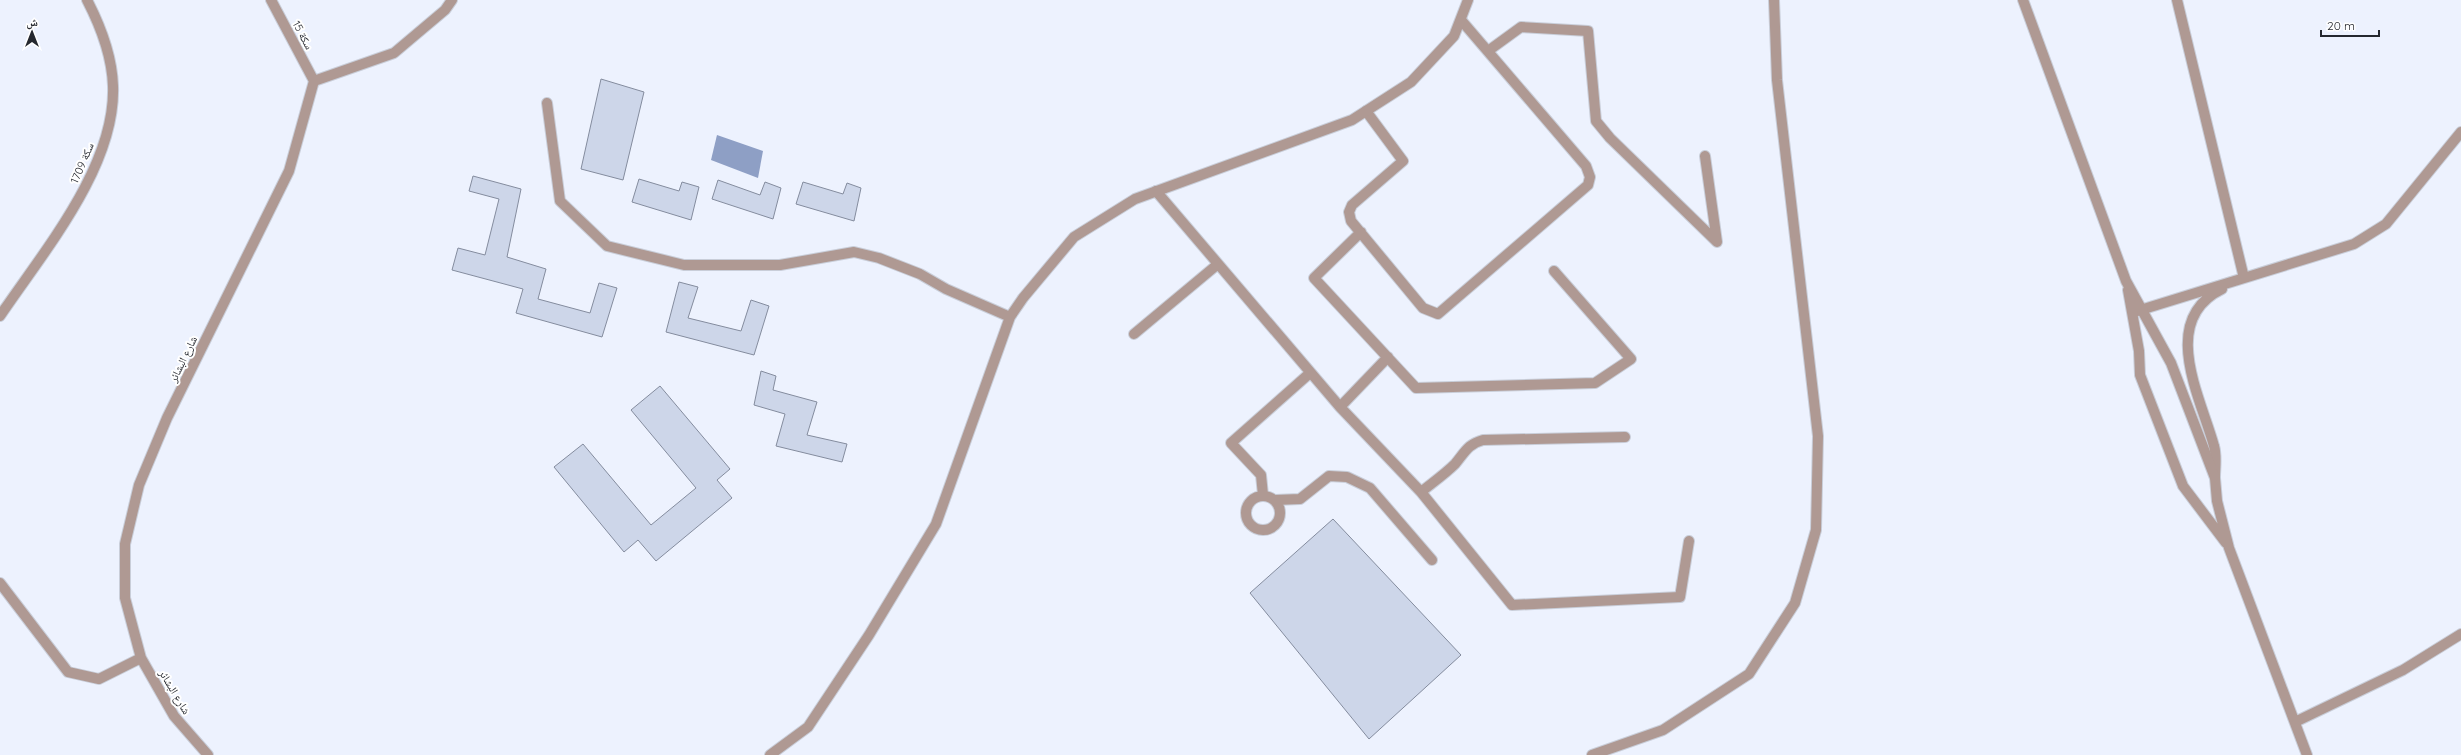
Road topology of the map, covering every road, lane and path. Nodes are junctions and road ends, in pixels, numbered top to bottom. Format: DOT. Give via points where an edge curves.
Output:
graph roads {
  1 [pos="87,0"];
  2 [pos="271,0"];
  3 [pos="452,0"];
  4 [pos="1468,0"];
  5 [pos="1774,0"];
  6 [pos="2023,0"];
  7 [pos="2177,0"];
  8 [pos="1461,20"];
  9 [pos="1488,51"];
  10 [pos="314,81"];
  11 [pos="547,103"];
  12 [pos="1366,111"];
  13 [pos="2461,132"];
  14 [pos="1705,156"];
  15 [pos="1156,191"];
  16 [pos="1361,232"];
  17 [pos="1218,264"];
  18 [pos="1554,272"];
  19 [pos="2244,278"];
  20 [pos="2137,311"];
  21 [pos="0,316"];
  22 [pos="1010,317"];
  23 [pos="1134,334"];
  24 [pos="1388,357"];
  25 [pos="1310,372"];
  26 [pos="1340,407"];
  27 [pos="1625,437"];
  28 [pos="2215,478"];
  29 [pos="1421,492"];
  30 [pos="1263,495"];
  31 [pos="1275,500"];
  32 [pos="1689,541"];
  33 [pos="2229,548"];
  34 [pos="1432,560"];
  35 [pos="0,583"];
  36 [pos="2461,634"];
  37 [pos="141,658"];
  38 [pos="2295,722"];
  39 [pos="208,755"];
  40 [pos="770,755"];
  41 [pos="1592,755"];
  42 [pos="2306,755"];
  1 -- 21 [label="street, سكة 1709" via="107,42 114,86 111,116 102,150 86,188"];
  2 -- 10 [label="street, سكة 15"];
  3 -- 10 [label="street" via="445,10 394,53"];
  4 -- 8 [label="street"];
  5 -- 41 [label="street" via="1777,80 1818,436 1816,530 1795,603 1750,674 1663,730"];
  6 -- 20 [label="street"];
  7 -- 19 [label="street"];
  8 -- 9 [label="street"];
  8 -- 12 [label="street" via="1454,36 1411,82"];
  9 -- 14 [label="street" via="1521,27 1588,31 1596,121 1610,138 1717,242"];
  9 -- 16 [label="street" via="1586,166 1590,177 1588,185 1438,314 1423,308"];
  10 -- 37 [label="street, شارع البشائر" via="289,171 170,411 139,485 124,544 124,598"];
  11 -- 22 [label="street" via="560,201 607,246 684,265 780,265 854,252 920,274 946,289"];
  12 -- 15 [label="street" via="1352,120"];
  12 -- 16 [label="street" via="1403,161 1352,205 1349,212 1351,221"];
  13 -- 19 [label="street" via="2386,224 2354,244"];
  15 -- 17 [label="street"];
  15 -- 22 [label="street" via="1135,198 1074,237 1022,298"];
  16 -- 24 [label="street" via="1314,278"];
  17 -- 23 [label="street"];
  17 -- 25 [label="street"];
  18 -- 24 [label="street" via="1631,359 1595,382 1416,388"];
  19 -- 20 [label="street"];
  19 -- 28 [label="street" via="2214,293 2197,310 2190,329 2187,350 2191,374 2214,448"];
  20 -- 28 [label="street" via="2171,362"];
  20 -- 33 [label="street" via="2140,375 2183,486"];
  22 -- 40 [label="street" via="936,524 869,635 808,727"];
  24 -- 26 [label="street"];
  25 -- 26 [label="street"];
  25 -- 30 [label="street" via="1230,443 1261,475"];
  26 -- 29 [label="street"];
  27 -- 29 [label="street" via="1483,440 1465,449 1455,464"];
  28 -- 33 [label="street" via="2217,501"];
  29 -- 32 [label="street" via="1512,605 1680,597"];
  30 -- 31 [label="street"];
  30 -- 31 [label="street" via="1251,500 1246,511 1251,526 1263,531 1275,526 1280,513"];
  31 -- 34 [label="street" via="1300,499 1329,476 1348,477 1370,488"];
  33 -- 38 [label="street"];
  35 -- 37 [label="street" via="68,672 99,679"];
  36 -- 38 [label="street" via="2403,670"];
  37 -- 39 [label="street, شارع البشائر" via="174,716"];
  38 -- 42 [label="street"];
}
